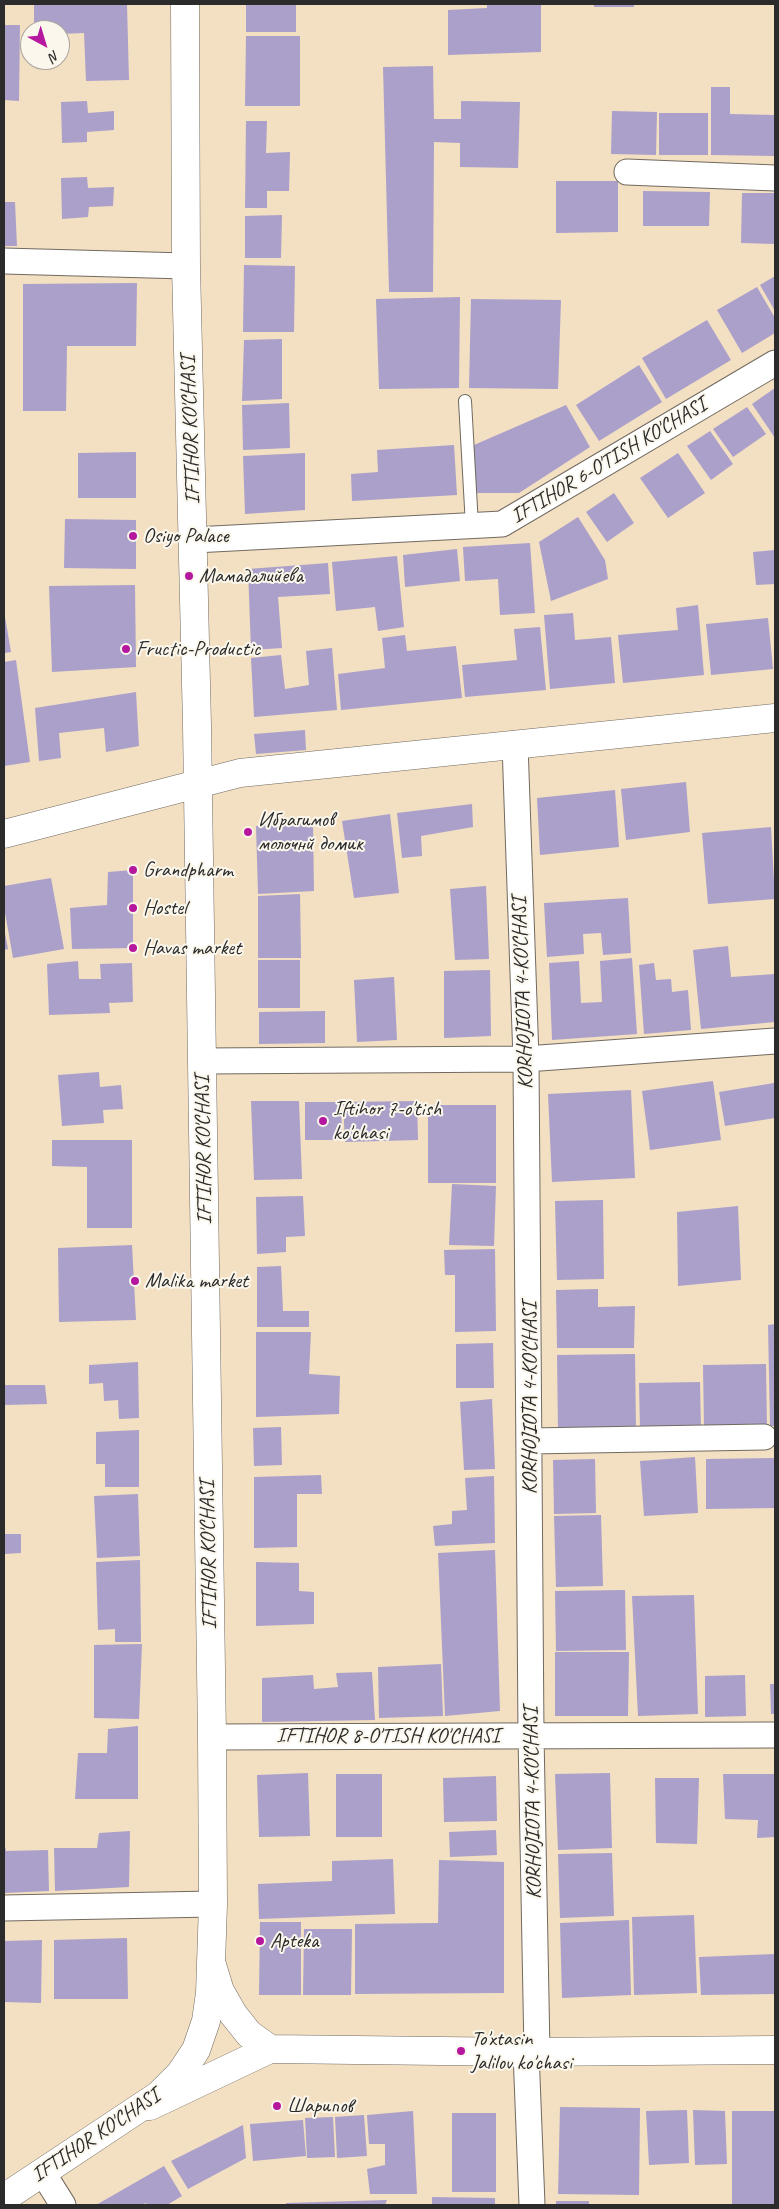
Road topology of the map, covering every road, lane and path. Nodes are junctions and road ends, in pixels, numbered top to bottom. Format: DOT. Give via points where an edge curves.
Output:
graph roads {
  1 [pos="185,4"];
  2 [pos="627,172"];
  3 [pos="775,178"];
  4 [pos="4,261"];
  5 [pos="186,266"];
  6 [pos="775,363"];
  7 [pos="465,401"];
  8 [pos="472,526"];
  9 [pos="194,540"];
  10 [pos="775,718"];
  11 [pos="515,744"];
  12 [pos="198,784"];
  13 [pos="4,834"];
  14 [pos="775,1041"];
  15 [pos="526,1059"];
  16 [pos="203,1061"];
  17 [pos="764,1437"];
  18 [pos="530,1441"];
  19 [pos="531,1735"];
  20 [pos="775,1735"];
  21 [pos="212,1737"];
  22 [pos="213,1904"];
  23 [pos="4,1908"];
  24 [pos="212,1965"];
  25 [pos="270,2049"];
  26 [pos="775,2050"];
  27 [pos="532,2052"];
  28 [pos="136,2112"];
  29 [pos="43,2173"];
  30 [pos="4,2198"];
  31 [pos="63,2205"];
  32 [pos="532,2205"];
  1 -- 5 [label="main road, IFTIHOR KO'CHASI"];
  2 -- 3 [label="street"];
  4 -- 5 [label="street"];
  5 -- 9 [label="main road, IFTIHOR KO'CHASI"];
  6 -- 8 [label="street, IFTIHOR 6-O'TISH KO'CHASI" via="510,520 502,524"];
  7 -- 8 [label="lane"];
  8 -- 9 [label="street, IFTIHOR 6-O'TISH KO'CHASI"];
  9 -- 12 [label="main road, IFTIHOR KO'CHASI"];
  10 -- 11 [label="main road"];
  11 -- 12 [label="main road" via="240,773"];
  11 -- 15 [label="street, KORHOJIOTA 4-KO'CHASI"];
  12 -- 13 [label="main road"];
  12 -- 16 [label="main road, IFTIHOR KO'CHASI"];
  14 -- 15 [label="street"];
  15 -- 16 [label="street"];
  15 -- 18 [label="street, KORHOJIOTA 4-KO'CHASI"];
  16 -- 21 [label="main road, IFTIHOR KO'CHASI"];
  17 -- 18 [label="street"];
  18 -- 19 [label="street, KORHOJIOTA 4-KO'CHASI"];
  19 -- 20 [label="street, IFTIHOR 8-O'TISH KO'CHASI"];
  19 -- 21 [label="street, IFTIHOR 8-O'TISH KO'CHASI"];
  19 -- 27 [label="street, KORHOJIOTA 4-KO'CHASI"];
  21 -- 22 [label="main road, IFTIHOR KO'CHASI"];
  22 -- 23 [label="street"];
  22 -- 24 [label="main road, IFTIHOR KO'CHASI"];
  24 -- 25 [label="main road" via="232,2014 249,2034"];
  24 -- 28 [label="main road, IFTIHOR KO'CHASI" via="206,2021 196,2050 160,2095"];
  25 -- 27 [label="main road"];
  25 -- 28 [label="main road"];
  26 -- 27 [label="main road"];
  27 -- 32 [label="street, KORHOJIOTA 4-KO'CHASI"];
  28 -- 29 [label="main road, IFTIHOR KO'CHASI"];
  29 -- 30 [label="main road, IFTIHOR KO'CHASI"];
  29 -- 31 [label="street"];
}
